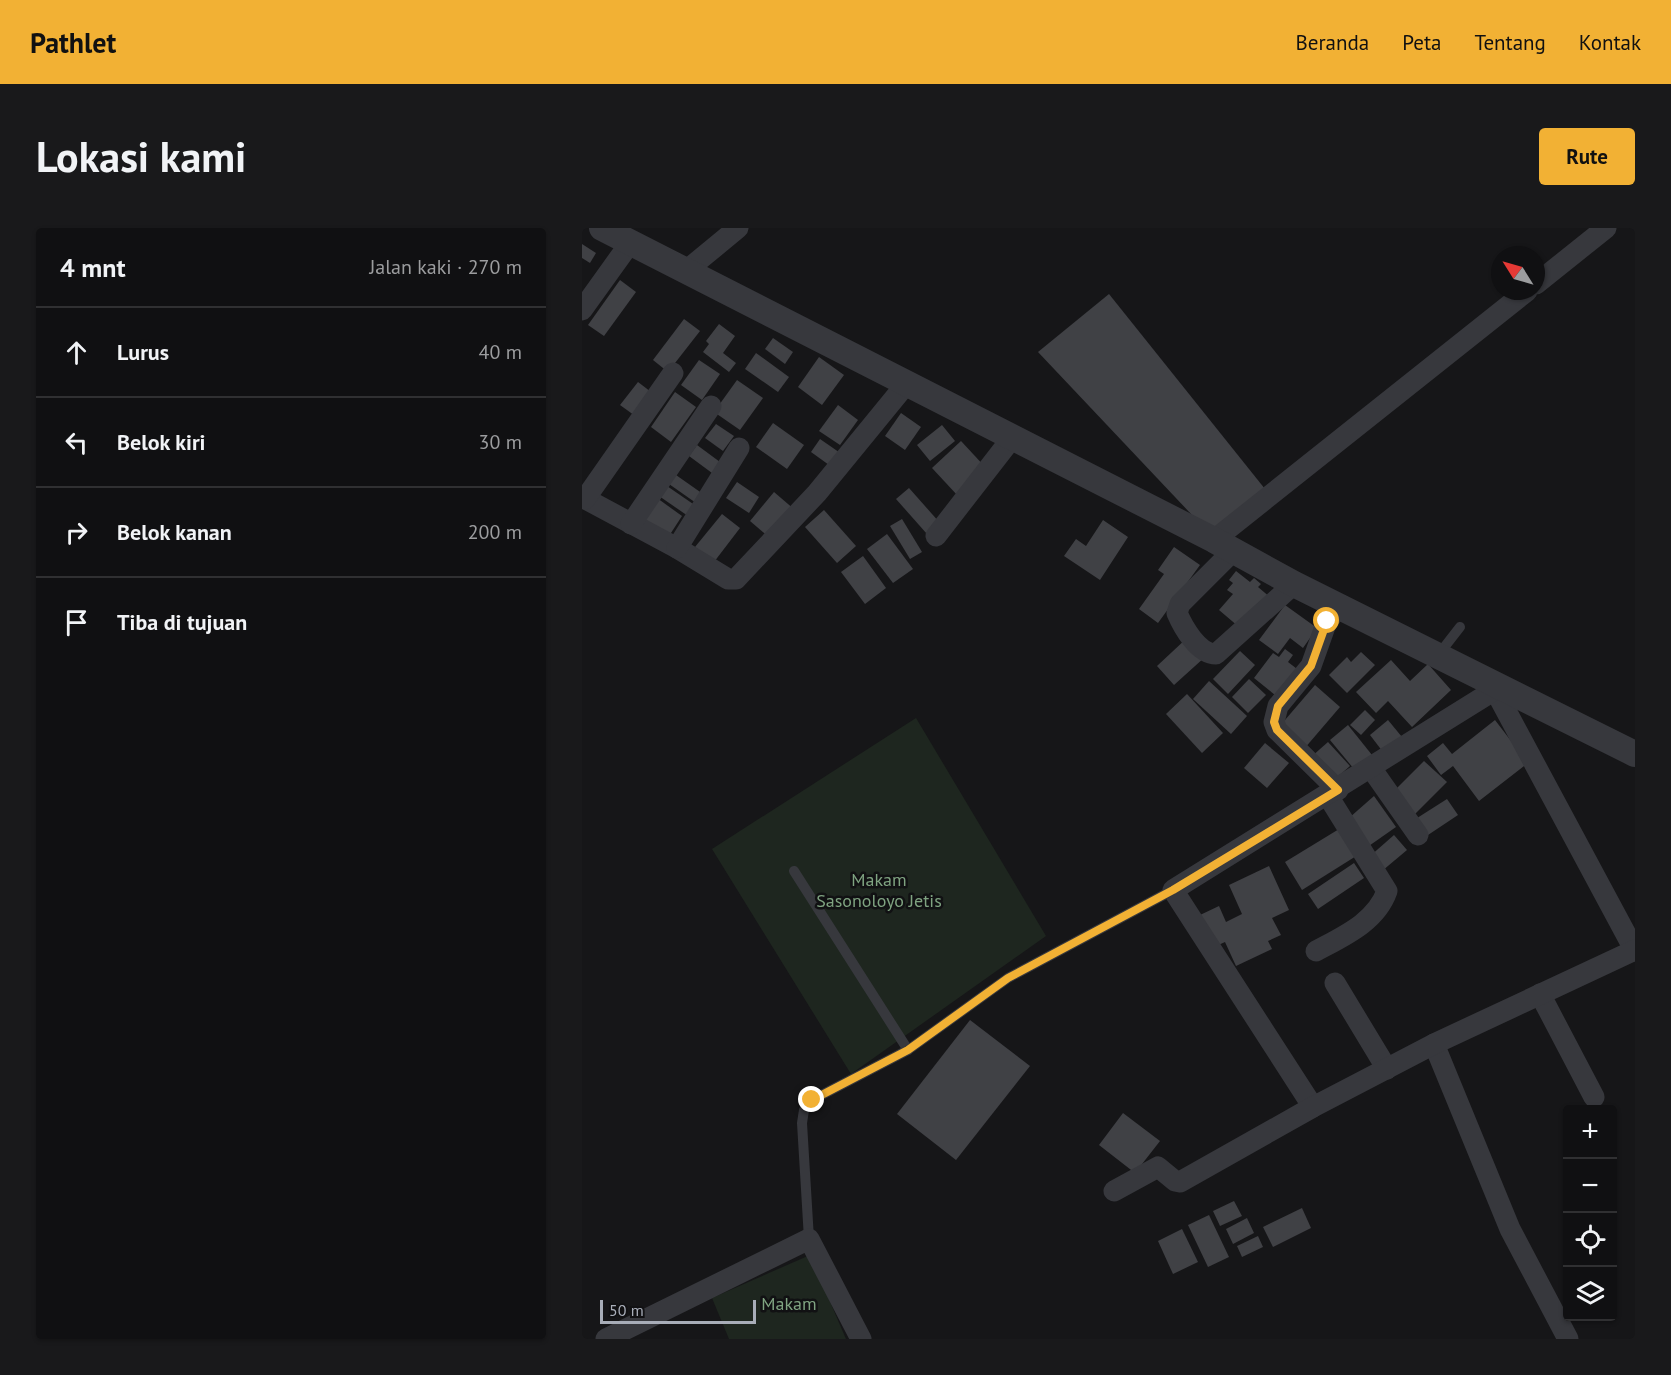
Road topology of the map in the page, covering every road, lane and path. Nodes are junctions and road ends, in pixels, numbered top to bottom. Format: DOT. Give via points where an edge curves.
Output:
graph roads {
  1 [pos="602,228"];
  2 [pos="738,228"];
  3 [pos="1606,228"];
  4 [pos="630,243"];
  5 [pos="687,270"];
  6 [pos="1545,277"];
  7 [pos="1516,300"];
  8 [pos="582,310"];
  9 [pos="673,373"];
  10 [pos="907,383"];
  11 [pos="711,406"];
  12 [pos="1012,438"];
  13 [pos="739,448"];
  14 [pos="584,498"];
  15 [pos="631,524"];
  16 [pos="936,536"];
  17 [pos="1224,545"];
  18 [pos="677,548"];
  19 [pos="1294,584"];
  20 [pos="1341,605"];
  21 [pos="1460,627"];
  22 [pos="1439,654"];
  23 [pos="1499,689"];
  24 [pos="1635,754"];
  25 [pos="1371,768"];
  26 [pos="1333,793"];
  27 [pos="1418,835"];
  28 [pos="794,871"];
  29 [pos="1173,890"];
  30 [pos="1635,950"];
  31 [pos="1316,951"];
  32 [pos="1335,983"];
  33 [pos="1540,994"];
  34 [pos="1434,1044"];
  35 [pos="908,1050"];
  36 [pos="1387,1069"];
  37 [pos="1594,1097"];
  38 [pos="1313,1107"];
  39 [pos="1113,1191"];
  40 [pos="809,1239"];
  41 [pos="606,1339"];
  42 [pos="861,1339"];
  43 [pos="1569,1339"];
  1 -- 4 [label="street"];
  2 -- 5 [label="street"];
  3 -- 6 [label="street"];
  4 -- 5 [label="street"];
  4 -- 8 [label="street"];
  5 -- 10 [label="street"];
  7 -- 17 [label="street"];
  9 -- 14 [label="street"];
  10 -- 12 [label="street"];
  10 -- 18 [label="street" via="818,493 736,579 728,579"];
  11 -- 15 [label="street"];
  12 -- 16 [label="street"];
  12 -- 17 [label="street"];
  13 -- 18 [label="street"];
  14 -- 15 [label="street"];
  15 -- 18 [label="street"];
  17 -- 19 [label="street"];
  17 -- 19 [label="street" via="1177,613 1183,626 1208,652 1216,654"];
  19 -- 20 [label="street"];
  20 -- 22 [label="street"];
  20 -- 26 [label="street" via="1327,621 1311,666 1278,706 1274,722"];
  21 -- 22 [label="lane"];
  22 -- 23 [label="street"];
  23 -- 24 [label="street"];
  23 -- 25 [label="street"];
  23 -- 30 [label="street"];
  25 -- 26 [label="street"];
  25 -- 27 [label="street"];
  26 -- 29 [label="street"];
  26 -- 31 [label="street" via="1387,891 1374,915"];
  28 -- 35 [label="lane"];
  29 -- 35 [label="lane" via="1008,978"];
  29 -- 38 [label="street"];
  30 -- 33 [label="street"];
  32 -- 36 [label="street"];
  33 -- 34 [label="street"];
  33 -- 37 [label="street"];
  34 -- 36 [label="street"];
  34 -- 43 [label="street" via="1510,1229"];
  35 -- 40 [label="lane" via="812,1100 804,1110"];
  36 -- 38 [label="street"];
  38 -- 39 [label="street" via="1180,1182 1158,1167"];
  40 -- 41 [label="street"];
  40 -- 42 [label="street"];
}
